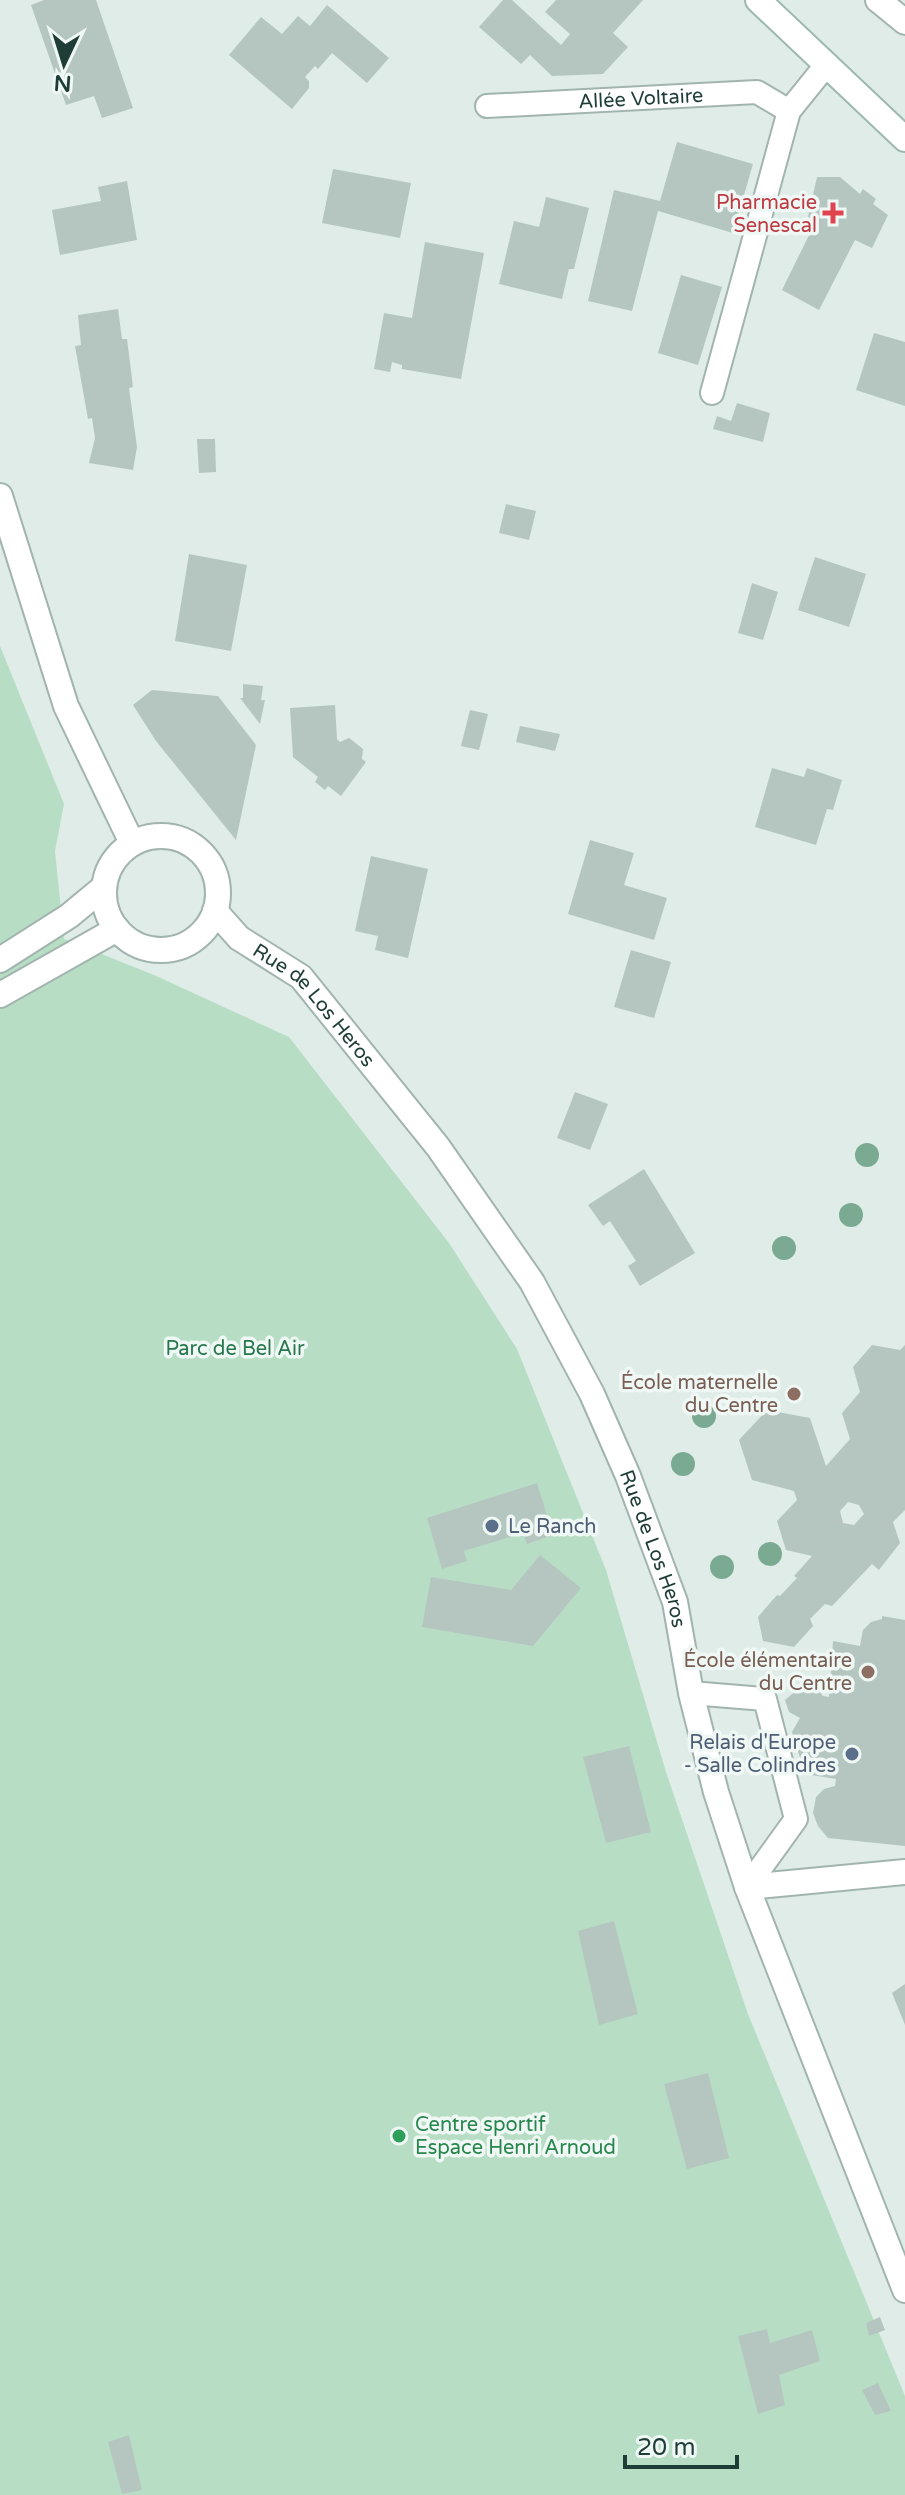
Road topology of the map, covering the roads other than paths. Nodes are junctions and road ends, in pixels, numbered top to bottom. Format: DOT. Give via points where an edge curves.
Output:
graph roads {
  1 [pos="758,0"];
  2 [pos="878,0"];
  3 [pos="905,22"];
  4 [pos="827,64"];
  5 [pos="487,106"];
  6 [pos="789,111"];
  7 [pos="905,139"];
  8 [pos="712,393"];
  9 [pos="0,496"];
  10 [pos="132,843"];
  11 [pos="104,887"];
  12 [pos="215,911"];
  13 [pos="117,929"];
  14 [pos="0,960"];
  15 [pos="0,995"];
  16 [pos="691,1693"];
  17 [pos="905,1872"];
  18 [pos="747,1887"];
  19 [pos="905,2290"];
  1 -- 4 [label="street"];
  2 -- 3 [label="street"];
  4 -- 6 [label="lane"];
  4 -- 7 [label="street"];
  5 -- 6 [label="lane, Allée Voltaire" via="757,92"];
  6 -- 8 [label="lane"];
  9 -- 10 [label="street" via="66,706"];
  10 -- 11 [label="street" via="113,862"];
  10 -- 12 [label="street" via="151,836 189,843 214,872"];
  11 -- 13 [label="street" via="104,902"];
  11 -- 14 [label="street"];
  12 -- 13 [label="street" via="195,938 163,950 130,941"];
  12 -- 16 [label="street, Rue de Los Heros" via="239,938 301,977 438,1147 532,1282 592,1394 628,1476 675,1602"];
  13 -- 15 [label="street"];
  16 -- 18 [label="street, Rue de Los Heros"];
  16 -- 18 [label="lane" via="765,1699 796,1819"];
  17 -- 18 [label="street"];
  18 -- 19 [label="street, Rue de Los Heros"];
}
